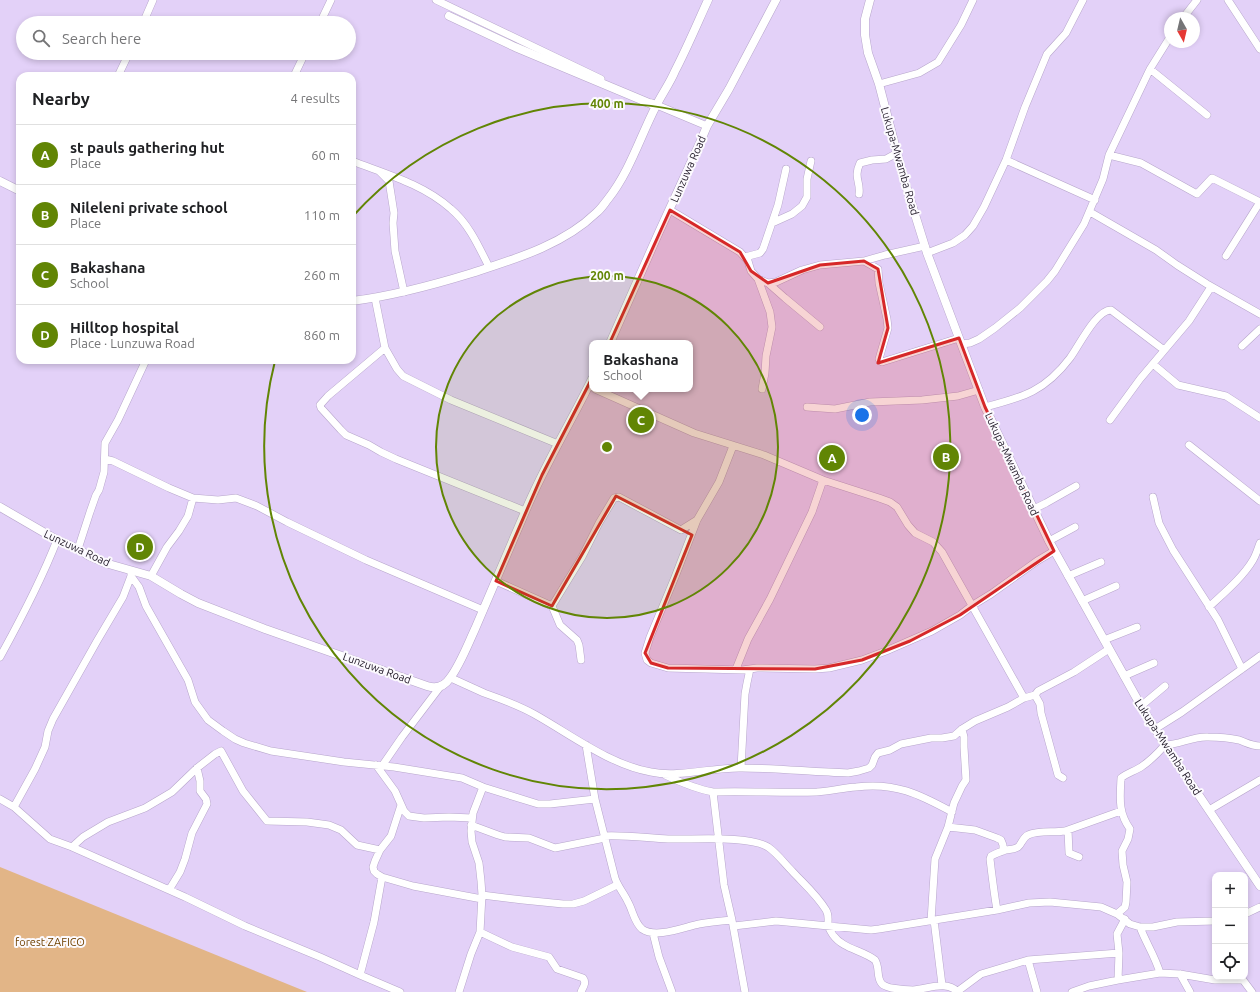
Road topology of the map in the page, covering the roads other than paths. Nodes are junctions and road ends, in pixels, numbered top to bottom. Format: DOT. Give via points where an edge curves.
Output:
graph roads {
  1 [pos="153,0"];
  2 [pos="331,0"];
  3 [pos="436,0"];
  4 [pos="708,0"];
  5 [pos="776,0"];
  6 [pos="870,0"];
  7 [pos="973,0"];
  8 [pos="1083,0"];
  9 [pos="1197,0"];
  10 [pos="1228,0"];
  11 [pos="1188,12"];
  12 [pos="146,16"];
  13 [pos="323,16"];
  14 [pos="449,16"];
  15 [pos="1164,47"];
  16 [pos="1260,48"];
  17 [pos="126,60"];
  18 [pos="302,60"];
  19 [pos="1150,69"];
  20 [pos="120,72"];
  21 [pos="296,72"];
  22 [pos="879,84"];
  23 [pos="656,106"];
  24 [pos="1207,115"];
  25 [pos="707,126"];
  26 [pos="897,153"];
  27 [pos="1109,156"];
  28 [pos="1006,160"];
  29 [pos="812,161"];
  30 [pos="356,162"];
  31 [pos="786,169"];
  32 [pos="379,170"];
  33 [pos="0,181"];
  34 [pos="16,189"];
  35 [pos="859,194"];
  36 [pos="1095,200"];
  37 [pos="1260,202"];
  38 [pos="670,210"];
  39 [pos="1090,212"];
  40 [pos="772,223"];
  41 [pos="926,249"];
  42 [pos="1226,256"];
  43 [pos="745,257"];
  44 [pos="864,261"];
  45 [pos="489,267"];
  46 [pos="758,278"];
  47 [pos="768,283"];
  48 [pos="1211,286"];
  49 [pos="404,292"];
  50 [pos="375,298"];
  51 [pos="356,300"];
  52 [pos="1258,310"];
  53 [pos="820,327"];
  54 [pos="1260,329"];
  55 [pos="611,340"];
  56 [pos="960,341"];
  57 [pos="1242,346"];
  58 [pos="385,348"];
  59 [pos="1164,350"];
  60 [pos="144,364"];
  61 [pos="1153,364"];
  62 [pos="762,390"];
  63 [pos="979,390"];
  64 [pos="589,391"];
  65 [pos="605,392"];
  66 [pos="807,407"];
  67 [pos="985,407"];
  68 [pos="1260,418"];
  69 [pos="1110,420"];
  70 [pos="558,444"];
  71 [pos="1189,445"];
  72 [pos="733,446"];
  73 [pos="105,459"];
  74 [pos="823,480"];
  75 [pos="1076,486"];
  76 [pos="1153,497"];
  77 [pos="193,498"];
  78 [pos="1260,501"];
  79 [pos="0,507"];
  80 [pos="1034,509"];
  81 [pos="525,511"];
  82 [pos="697,520"];
  83 [pos="1075,527"];
  84 [pos="57,540"];
  85 [pos="1049,541"];
  86 [pos="1260,543"];
  87 [pos="78,549"];
  88 [pos="1054,551"];
  89 [pos="1101,562"];
  90 [pos="130,572"];
  91 [pos="151,576"];
  92 [pos="1068,576"];
  93 [pos="496,581"];
  94 [pos="1116,586"];
  95 [pos="1082,601"];
  96 [pos="973,605"];
  97 [pos="552,606"];
  98 [pos="1209,607"];
  99 [pos="483,610"];
  100 [pos="1137,627"];
  101 [pos="1104,640"];
  102 [pos="1109,649"];
  103 [pos="1260,656"];
  104 [pos="0,657"];
  105 [pos="581,660"];
  106 [pos="1154,663"];
  107 [pos="736,669"];
  108 [pos="750,669"];
  109 [pos="1242,669"];
  110 [pos="1124,676"];
  111 [pos="451,678"];
  112 [pos="1165,686"];
  113 [pos="440,687"];
  114 [pos="1035,695"];
  115 [pos="1024,698"];
  116 [pos="1141,706"];
  117 [pos="962,729"];
  118 [pos="1155,729"];
  119 [pos="586,745"];
  120 [pos="1165,745"];
  121 [pos="1260,746"];
  122 [pos="379,766"];
  123 [pos="197,768"];
  124 [pos="741,768"];
  125 [pos="662,774"];
  126 [pos="1063,778"];
  127 [pos="1260,780"];
  128 [pos="483,787"];
  129 [pos="713,792"];
  130 [pos="0,799"];
  131 [pos="595,799"];
  132 [pos="401,805"];
  133 [pos="14,807"];
  134 [pos="1209,810"];
  135 [pos="1121,811"];
  136 [pos="952,812"];
  137 [pos="471,822"];
  138 [pos="948,827"];
  139 [pos="1068,830"];
  140 [pos="604,837"];
  141 [pos="718,839"];
  142 [pos="72,847"];
  143 [pos="380,850"];
  144 [pos="1003,851"];
  145 [pos="1079,856"];
  146 [pos="382,877"];
  147 [pos="617,885"];
  148 [pos="1260,886"];
  149 [pos="169,890"];
  150 [pos="482,897"];
  151 [pos="1260,907"];
  152 [pos="997,910"];
  153 [pos="1248,913"];
  154 [pos="1117,914"];
  155 [pos="1125,919"];
  156 [pos="933,920"];
  157 [pos="1212,921"];
  158 [pos="733,923"];
  159 [pos="828,926"];
  160 [pos="1140,927"];
  161 [pos="480,932"];
  162 [pos="653,933"];
  163 [pos="1119,953"];
  164 [pos="1028,960"];
  165 [pos="1160,973"];
  166 [pos="1180,974"];
  167 [pos="360,975"];
  168 [pos="1118,980"];
  169 [pos="942,985"];
  170 [pos="913,991"];
  171 [pos="400,992"];
  172 [pos="459,992"];
  173 [pos="581,992"];
  174 [pos="672,992"];
  175 [pos="745,992"];
  176 [pos="958,992"];
  177 [pos="1037,992"];
  178 [pos="1072,992"];
  179 [pos="1190,992"];
  180 [pos="1252,992"];
  1 -- 12 [label="street"];
  2 -- 13 [label="street"];
  3 -- 23 [label="street"];
  4 -- 23 [label="street" via="675,73"];
  5 -- 25 [label="street, Lunzuwa Road"];
  6 -- 22 [label="street, Lukupa-Mwamba Road" via="865,19 865,35 868,54"];
  7 -- 22 [label="street" via="938,62 919,73"];
  8 -- 28 [label="street" via="1066,33 1047,54"];
  9 -- 11 [label="street"];
  10 -- 16 [label="street"];
  14 -- 23 [label="street" via="515,47"];
  15 -- 19 [label="street"];
  17 -- 20 [label="street"];
  18 -- 21 [label="street"];
  19 -- 24 [label="street"];
  19 -- 27 [label="street"];
  22 -- 26 [label="street, Lukupa-Mwamba Road"];
  23 -- 25 [label="street"];
  23 -- 45 [label="street" via="628,168 598,212 575,231 560,239"];
  25 -- 38 [label="street, Lunzuwa Road"];
  26 -- 35 [label="street" via="886,159 860,163 856,178"];
  26 -- 41 [label="street, Lukupa-Mwamba Road"];
  27 -- 36 [label="street"];
  27 -- 37 [label="street" via="1141,163 1197,194 1212,178"];
  28 -- 36 [label="street"];
  28 -- 41 [label="street" via="984,207 965,235 953,243"];
  29 -- 40 [label="street" via="807,197 802,206 792,214"];
  30 -- 32 [label="street"];
  31 -- 40 [label="street"];
  32 -- 45 [label="street" via="426,191 451,209 477,242"];
  32 -- 49 [label="street" via="389,181 394,212 395,251"];
  33 -- 34 [label="street"];
  36 -- 39 [label="street"];
  37 -- 42 [label="street"];
  38 -- 43 [label="street"];
  38 -- 55 [label="street, Lunzuwa Road"];
  39 -- 48 [label="street" via="1156,250"];
  39 -- 56 [label="street" via="1055,271 1020,308 979,339 970,343"];
  40 -- 43 [label="street" via="760,253"];
  41 -- 44 [label="street"];
  41 -- 56 [label="street, Lukupa-Mwamba Road"];
  43 -- 46 [label="street" via="751,271"];
  44 -- 47 [label="street" via="820,265"];
  44 -- 56 [label="street" via="879,271 888,328 881,362"];
  45 -- 49 [label="street"];
  46 -- 47 [label="street"];
  46 -- 62 [label="street" via="770,312 772,327"];
  47 -- 53 [label="street"];
  48 -- 52 [label="street"];
  48 -- 59 [label="street" via="1189,321"];
  49 -- 50 [label="street"];
  50 -- 51 [label="street"];
  50 -- 58 [label="street"];
  54 -- 57 [label="street"];
  56 -- 63 [label="street, Lukupa-Mwamba Road"];
  58 -- 70 [label="street" via="397,369 413,382"];
  58 -- 81 [label="street" via="328,396 320,405 321,408 346,435 396,459"];
  59 -- 61 [label="street"];
  59 -- 67 [label="street" via="1111,310 1107,310 1095,321 1066,363 1041,387 1017,398"];
  60 -- 73 [label="street" via="105,443"];
  61 -- 68 [label="street" via="1178,385 1226,396"];
  61 -- 69 [label="street"];
  63 -- 66 [label="street" via="958,396 870,402 835,409"];
  63 -- 67 [label="street, Lukupa-Mwamba Road"];
  64 -- 70 [label="street"];
  65 -- 72 [label="street" via="694,433"];
  67 -- 80 [label="street, Lukupa-Mwamba Road"];
  70 -- 81 [label="street"];
  71 -- 78 [label="street"];
  72 -- 74 [label="street" via="764,455"];
  72 -- 82 [label="street" via="719,482"];
  73 -- 77 [label="street"];
  73 -- 87 [label="street" via="102,481"];
  74 -- 96 [label="street" via="879,498 897,507 915,533 938,547"];
  74 -- 107 [label="street" via="812,512 748,639"];
  75 -- 80 [label="street"];
  76 -- 98 [label="street" via="1159,523"];
  77 -- 91 [label="street" via="188,516"];
  77 -- 99 [label="street" via="236,498 366,560"];
  79 -- 84 [label="street, Lunzuwa Road"];
  80 -- 85 [label="street, Lukupa-Mwamba Road"];
  81 -- 93 [label="street"];
  82 -- 97 [label="street" via="682,530 619,497 614,498"];
  82 -- 107 [label="street" via="645,653 647,660 660,666"];
  83 -- 85 [label="street"];
  84 -- 87 [label="street, Lunzuwa Road"];
  84 -- 104 [label="street" via="32,597"];
  85 -- 88 [label="street, Lukupa-Mwamba Road"];
  86 -- 98 [label="street" via="1245,571"];
  87 -- 90 [label="street, Lunzuwa Road"];
  88 -- 92 [label="street, Lukupa-Mwamba Road"];
  88 -- 96 [label="street"];
  89 -- 92 [label="street"];
  90 -- 91 [label="street, Lunzuwa Road"];
  90 -- 122 [label="street" via="188,680 195,702 208,720 235,739 255,747 325,760"];
  90 -- 133 [label="street" via="124,597 97,640 50,726 45,747"];
  91 -- 113 [label="street, Lunzuwa Road" via="198,603 427,686"];
  92 -- 95 [label="street, Lukupa-Mwamba Road"];
  93 -- 97 [label="street"];
  93 -- 99 [label="street"];
  94 -- 95 [label="street"];
  95 -- 101 [label="street, Lukupa-Mwamba Road"];
  96 -- 108 [label="street" via="932,630 862,660 829,668"];
  96 -- 115 [label="street"];
  97 -- 105 [label="street" via="560,626 577,640"];
  98 -- 109 [label="street"];
  99 -- 111 [label="street"];
  100 -- 101 [label="street"];
  101 -- 102 [label="street, Lukupa-Mwamba Road"];
  102 -- 110 [label="street, Lukupa-Mwamba Road"];
  102 -- 114 [label="street"];
  103 -- 109 [label="street"];
  106 -- 110 [label="street"];
  107 -- 108 [label="street"];
  108 -- 124 [label="street" via="745,694"];
  109 -- 118 [label="street"];
  110 -- 116 [label="street, Lukupa-Mwamba Road"];
  111 -- 113 [label="street"];
  111 -- 119 [label="street" via="520,707"];
  112 -- 116 [label="street"];
  113 -- 122 [label="street"];
  114 -- 115 [label="street"];
  114 -- 126 [label="street" via="1040,704 1058,775"];
  115 -- 117 [label="street"];
  116 -- 118 [label="street, Lukupa-Mwamba Road"];
  117 -- 124 [label="street" via="954,736 901,744 878,753 869,768 859,771"];
  117 -- 136 [label="street" via="966,780"];
  118 -- 120 [label="street, Lukupa-Mwamba Road"];
  119 -- 125 [label="street" via="639,770"];
  119 -- 131 [label="street"];
  120 -- 121 [label="street" via="1206,737 1238,740"];
  120 -- 134 [label="street, Lukupa-Mwamba Road"];
  120 -- 135 [label="street" via="1140,768 1121,778"];
  122 -- 128 [label="street" via="462,778"];
  122 -- 132 [label="street"];
  123 -- 142 [label="street" via="172,792 140,810 108,822"];
  123 -- 143 [label="street" via="221,751 243,791 267,821 329,825 341,830 357,845"];
  123 -- 149 [label="street" via="200,791 207,804 192,833 180,872"];
  124 -- 125 [label="street"];
  125 -- 129 [label="street"];
  127 -- 134 [label="street"];
  128 -- 131 [label="street" via="538,804"];
  128 -- 137 [label="street"];
  129 -- 136 [label="street" via="816,792 886,786 914,792"];
  129 -- 141 [label="street"];
  130 -- 133 [label="street"];
  131 -- 140 [label="street"];
  132 -- 137 [label="street" via="409,816 448,817"];
  132 -- 143 [label="street" via="391,836"];
  133 -- 142 [label="street" via="50,839"];
  134 -- 148 [label="street, Lukupa-Mwamba Road"];
  135 -- 139 [label="street"];
  135 -- 154 [label="street" via="1130,829 1122,851 1127,882 1126,902 1125,907"];
  136 -- 138 [label="street"];
  137 -- 140 [label="street" via="498,835 529,838 555,848"];
  137 -- 150 [label="street"];
  138 -- 144 [label="street" via="975,830 997,838 1003,844"];
  138 -- 156 [label="street" via="935,858"];
  139 -- 144 [label="street" via="1026,836 1019,846"];
  139 -- 145 [label="street" via="1069,853"];
  140 -- 141 [label="street" via="615,835"];
  140 -- 147 [label="street"];
  141 -- 158 [label="street" via="724,885"];
  141 -- 159 [label="street" via="752,841 769,848 818,898 829,916"];
  142 -- 149 [label="street"];
  143 -- 146 [label="street" via="373,867"];
  144 -- 152 [label="street" via="991,856 990,859"];
  146 -- 150 [label="street" via="426,890"];
  146 -- 167 [label="street" via="374,922"];
  147 -- 150 [label="street" via="573,904"];
  147 -- 162 [label="street" via="638,924"];
  149 -- 167 [label="street"];
  150 -- 161 [label="street"];
  151 -- 153 [label="street"];
  152 -- 154 [label="street" via="1029,903 1050,902 1101,907"];
  152 -- 156 [label="street"];
  154 -- 155 [label="street"];
  155 -- 160 [label="street" via="1130,924"];
  155 -- 163 [label="street" via="1117,934"];
  156 -- 159 [label="street" via="871,930"];
  156 -- 169 [label="street"];
  157 -- 160 [label="street"];
  158 -- 159 [label="street" via="776,921"];
  158 -- 162 [label="street" via="689,926"];
  158 -- 175 [label="street"];
  159 -- 170 [label="street" via="834,936 844,944 875,960 882,984"];
  160 -- 165 [label="street"];
  161 -- 172 [label="street"];
  161 -- 173 [label="street" via="512,948 549,957 557,969 583,978 585,983"];
  162 -- 174 [label="street"];
  163 -- 164 [label="street"];
  163 -- 168 [label="street"];
  164 -- 176 [label="street" via="981,974"];
  164 -- 177 [label="street"];
  165 -- 166 [label="street"];
  165 -- 168 [label="street"];
  166 -- 179 [label="street"];
  166 -- 180 [label="street" via="1214,980 1243,980"];
  167 -- 171 [label="street"];
  168 -- 178 [label="street"];
  169 -- 170 [label="street"];
  169 -- 176 [label="street"];
}
